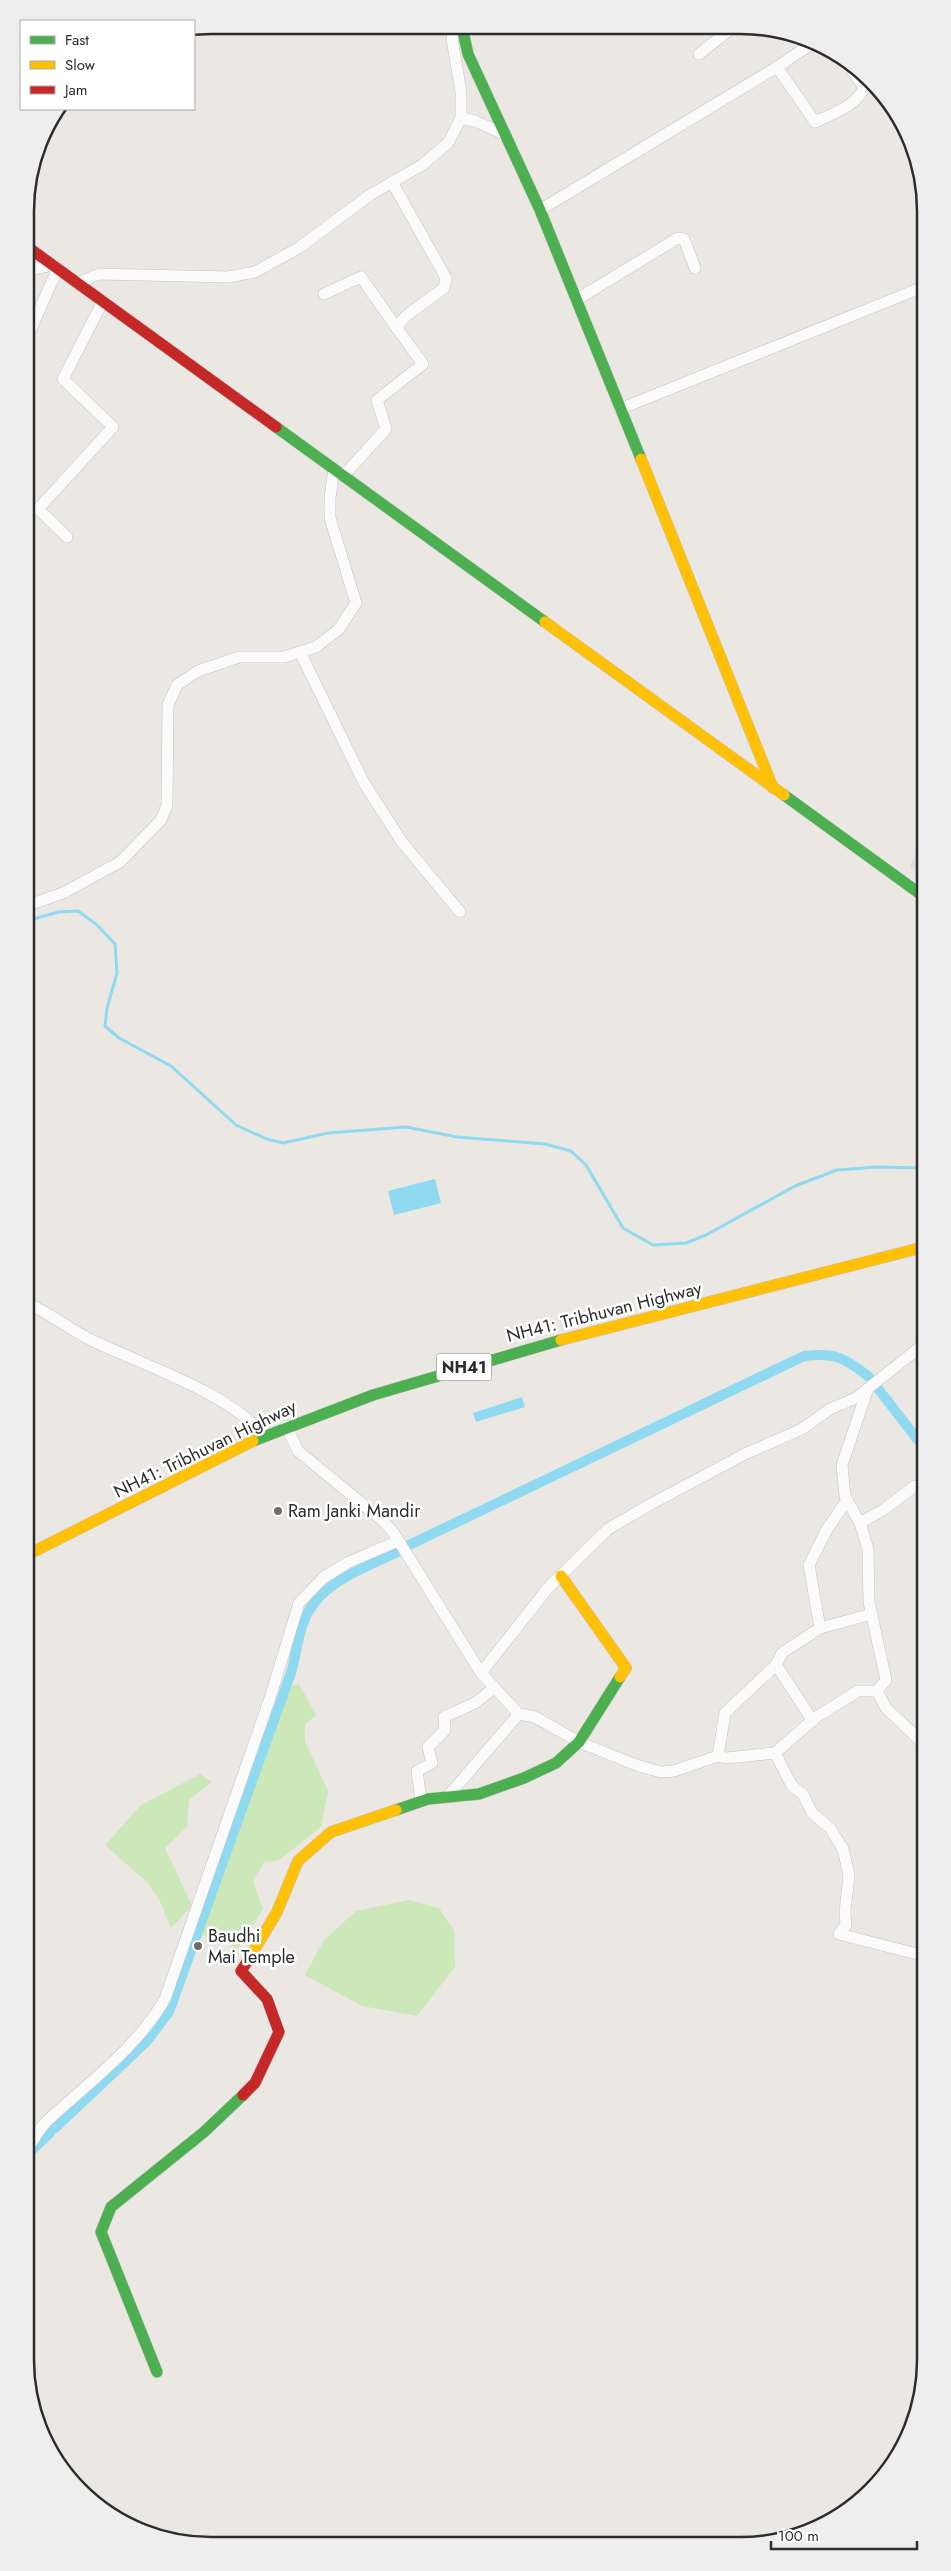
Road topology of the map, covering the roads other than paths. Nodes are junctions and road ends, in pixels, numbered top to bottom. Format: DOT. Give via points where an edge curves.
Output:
graph roads {
  1 [pos="453,34"];
  2 [pos="464,34"];
  3 [pos="724,34"];
  4 [pos="807,47"];
  5 [pos="699,54"];
  6 [pos="777,66"];
  7 [pos="858,79"];
  8 [pos="864,88"];
  9 [pos="461,118"];
  10 [pos="504,134"];
  11 [pos="392,182"];
  12 [pos="540,210"];
  13 [pos="34,251"];
  14 [pos="56,267"];
  15 [pos="695,268"];
  16 [pos="34,269"];
  17 [pos="78,282"];
  18 [pos="917,289"];
  19 [pos="324,294"];
  20 [pos="576,300"];
  21 [pos="103,301"];
  22 [pos="34,321"];
  23 [pos="396,327"];
  24 [pos="620,409"];
  25 [pos="339,472"];
  26 [pos="67,537"];
  27 [pos="300,652"];
  28 [pos="773,788"];
  29 [pos="917,891"];
  30 [pos="34,903"];
  31 [pos="460,912"];
  32 [pos="917,1249"];
  33 [pos="34,1307"];
  34 [pos="917,1349"];
  35 [pos="867,1391"];
  36 [pos="286,1426"];
  37 [pos="264,1436"];
  38 [pos="914,1486"];
  39 [pos="847,1500"];
  40 [pos="860,1522"];
  41 [pos="398,1541"];
  42 [pos="34,1551"];
  43 [pos="561,1576"];
  44 [pos="872,1614"];
  45 [pos="820,1628"];
  46 [pos="776,1665"];
  47 [pos="481,1673"];
  48 [pos="494,1688"];
  49 [pos="877,1691"];
  50 [pos="519,1714"];
  51 [pos="812,1720"];
  52 [pos="917,1737"];
  53 [pos="579,1742"];
  54 [pos="775,1753"];
  55 [pos="718,1756"];
  56 [pos="448,1796"];
  57 [pos="421,1801"];
  58 [pos="917,1954"];
  59 [pos="34,2138"];
  60 [pos="157,2372"];
  1 -- 9 [label="street" via="461,92"];
  2 -- 10 [label="main road" via="468,54"];
  3 -- 5 [label="street"];
  4 -- 6 [label="street"];
  6 -- 8 [label="street" via="815,122 860,98"];
  6 -- 12 [label="street"];
  7 -- 8 [label="street"];
  9 -- 10 [label="street"];
  9 -- 11 [label="street" via="448,142 422,165"];
  10 -- 12 [label="main road"];
  11 -- 17 [label="street" via="300,247 255,272 228,277 99,274"];
  11 -- 23 [label="street" via="446,278 444,288"];
  12 -- 20 [label="main road"];
  13 -- 14 [label="main road"];
  14 -- 16 [label="street"];
  14 -- 17 [label="main road"];
  14 -- 22 [label="street"];
  15 -- 20 [label="street" via="687,243 678,238"];
  17 -- 21 [label="main road"];
  18 -- 24 [label="street"];
  19 -- 23 [label="street" via="360,277"];
  20 -- 24 [label="main road"];
  21 -- 25 [label="main road"];
  21 -- 26 [label="street" via="62,379 113,427 38,509"];
  23 -- 25 [label="street" via="423,364 377,400 386,429"];
  24 -- 28 [label="main road"];
  25 -- 27 [label="street" via="330,498 330,518 356,603 339,629 316,647"];
  25 -- 28 [label="main road"];
  27 -- 30 [label="street" via="284,657 239,657 198,671 177,685 168,705 167,806 161,820 120,862 63,893"];
  27 -- 31 [label="street" via="364,782 402,842"];
  28 -- 29 [label="main road"];
  32 -- 36 [label="main road, NH41: Tribhuvan Highway / NH41" via="516,1352 373,1395"];
  33 -- 37 [label="street" via="88,1338 223,1402 253,1422"];
  34 -- 35 [label="street"];
  35 -- 39 [label="street" via="842,1465"];
  35 -- 43 [label="street" via="830,1409 802,1429 736,1459 608,1530"];
  36 -- 37 [label="main road, NH41: Tribhuvan Highway / NH41"];
  36 -- 41 [label="street" via="298,1451 382,1520"];
  37 -- 42 [label="main road, NH41: Tribhuvan Highway / NH41"];
  38 -- 40 [label="street" via="883,1510"];
  39 -- 40 [label="street"];
  39 -- 45 [label="street" via="809,1565"];
  40 -- 44 [label="street" via="868,1549"];
  41 -- 47 [label="street"];
  41 -- 59 [label="street" via="347,1563 323,1578 299,1603 270,1698 165,1999 151,2023 106,2069 44,2124"];
  43 -- 47 [label="street" via="512,1631"];
  43 -- 53 [label="main road" via="626,1668"];
  44 -- 45 [label="street"];
  44 -- 49 [label="street" via="886,1680"];
  45 -- 46 [label="street" via="782,1652"];
  46 -- 51 [label="street"];
  46 -- 55 [label="street" via="724,1713"];
  47 -- 48 [label="street"];
  48 -- 50 [label="street"];
  48 -- 57 [label="street" via="475,1703 444,1717 445,1730 428,1747 432,1763 417,1772"];
  49 -- 51 [label="street" via="858,1691"];
  49 -- 52 [label="street" via="886,1708"];
  50 -- 53 [label="street" via="534,1717"];
  50 -- 56 [label="street"];
  51 -- 54 [label="street"];
  53 -- 55 [label="street" via="636,1766 661,1772 674,1771"];
  53 -- 56 [label="main road" via="556,1762 524,1778 479,1794"];
  54 -- 55 [label="street"];
  54 -- 58 [label="street" via="792,1786 803,1794 812,1813 830,1828 843,1849 849,1875 846,1925 839,1934"];
  56 -- 57 [label="main road"];
  57 -- 60 [label="main road" via="331,1832 298,1861 277,1912 240,1971 267,1999 279,2032 255,2083 204,2132 111,2207 101,2232"];
}
